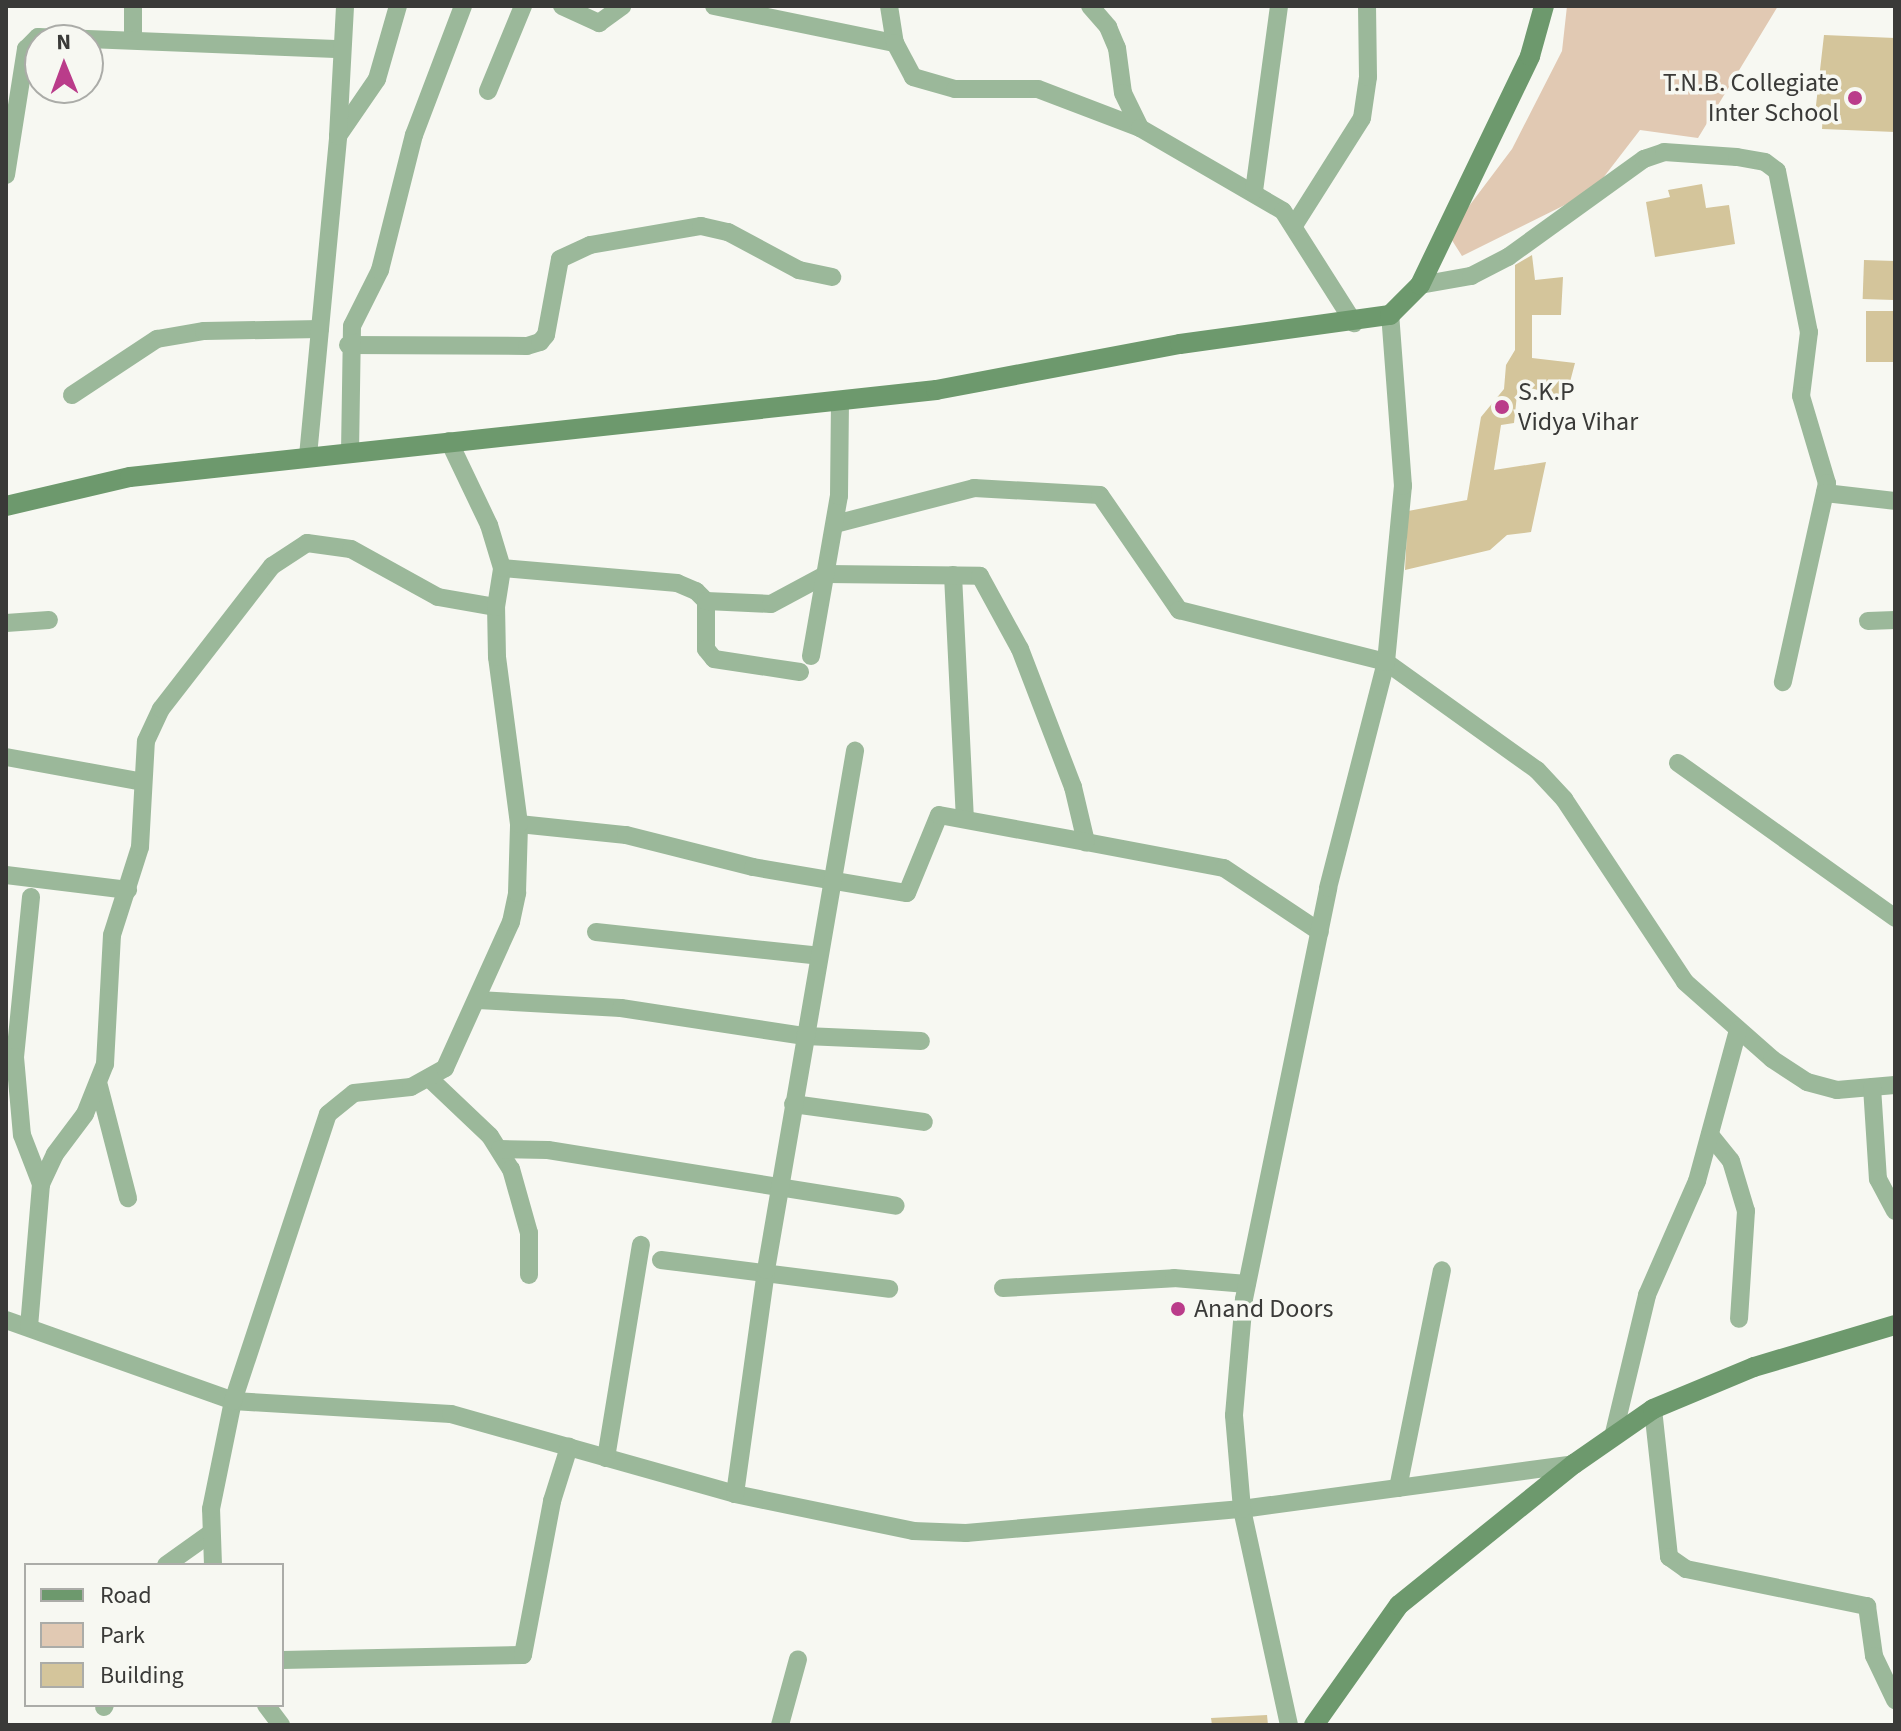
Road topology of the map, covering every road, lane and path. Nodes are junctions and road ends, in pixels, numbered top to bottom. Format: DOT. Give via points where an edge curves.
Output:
graph roads {
  1 [pos="133,6"];
  2 [pos="345,6"];
  3 [pos="398,6"];
  4 [pos="463,6"];
  5 [pos="523,6"];
  6 [pos="562,6"];
  7 [pos="622,6"];
  8 [pos="714,6"];
  9 [pos="889,6"];
  10 [pos="1090,6"];
  11 [pos="1279,6"];
  12 [pos="1367,6"];
  13 [pos="1544,6"];
  14 [pos="133,40"];
  15 [pos="895,43"];
  16 [pos="342,49"];
  17 [pos="488,91"];
  18 [pos="1140,128"];
  19 [pos="338,136"];
  20 [pos="7,163"];
  21 [pos="1254,191"];
  22 [pos="1295,224"];
  23 [pos="832,277"];
  24 [pos="1420,285"];
  25 [pos="1390,315"];
  26 [pos="1354,323"];
  27 [pos="320,329"];
  28 [pos="348,345"];
  29 [pos="72,395"];
  30 [pos="840,400"];
  31 [pos="449,441"];
  32 [pos="350,453"];
  33 [pos="308,456"];
  34 [pos="1825,493"];
  35 [pos="1895,501"];
  36 [pos="6,506"];
  37 [pos="835,524"];
  38 [pos="502,568"];
  39 [pos="827,574"];
  40 [pos="953,575"];
  41 [pos="706,601"];
  42 [pos="496,607"];
  43 [pos="49,620"];
  44 [pos="1895,620"];
  45 [pos="1868,621"];
  46 [pos="6,623"];
  47 [pos="811,656"];
  48 [pos="1386,662"];
  49 [pos="800,672"];
  50 [pos="1783,682"];
  51 [pos="855,751"];
  52 [pos="6,757"];
  53 [pos="1678,763"];
  54 [pos="143,782"];
  55 [pos="965,817"];
  56 [pos="519,824"];
  57 [pos="1086,842"];
  58 [pos="6,875"];
  59 [pos="832,879"];
  60 [pos="128,890"];
  61 [pos="31,897"];
  62 [pos="1895,918"];
  63 [pos="596,932"];
  64 [pos="1320,932"];
  65 [pos="819,956"];
  66 [pos="478,1000"];
  67 [pos="1738,1030"];
  68 [pos="805,1036"];
  69 [pos="921,1041"];
  70 [pos="431,1080"];
  71 [pos="1895,1085"];
  72 [pos="99,1086"];
  73 [pos="1872,1087"];
  74 [pos="793,1104"];
  75 [pos="924,1122"];
  76 [pos="1710,1135"];
  77 [pos="500,1149"];
  78 [pos="41,1184"];
  79 [pos="779,1186"];
  80 [pos="128,1198"];
  81 [pos="896,1206"];
  82 [pos="1895,1211"];
  83 [pos="641,1245"];
  84 [pos="661,1260"];
  85 [pos="766,1270"];
  86 [pos="1442,1270"];
  87 [pos="529,1275"];
  88 [pos="1247,1284"];
  89 [pos="1003,1288"];
  90 [pos="889,1289"];
  91 [pos="1739,1319"];
  92 [pos="6,1320"];
  93 [pos="1895,1325"];
  94 [pos="29,1327"];
  95 [pos="233,1401"];
  96 [pos="1653,1409"];
  97 [pos="1613,1437"];
  98 [pos="569,1447"];
  99 [pos="606,1458"];
  100 [pos="1574,1464"];
  101 [pos="1398,1488"];
  102 [pos="735,1494"];
  103 [pos="1242,1509"];
  104 [pos="208,1535"];
  105 [pos="169,1563"];
  106 [pos="213,1563"];
  107 [pos="798,1659"];
  108 [pos="284,1660"];
  109 [pos="1895,1700"];
  110 [pos="268,1707"];
  111 [pos="281,1725"];
  112 [pos="780,1725"];
  113 [pos="1289,1725"];
  114 [pos="1314,1725"];
  1 -- 14 [label="street"];
  2 -- 16 [label="street"];
  3 -- 19 [label="street" via="377,79"];
  4 -- 28 [label="street" via="414,135 380,270"];
  5 -- 17 [label="street"];
  6 -- 7 [label="street" via="599,23"];
  8 -- 15 [label="street"];
  9 -- 15 [label="street"];
  10 -- 18 [label="street" via="1108,27 1123,93"];
  11 -- 21 [label="street"];
  12 -- 22 [label="street" via="1368,77 1362,118"];
  13 -- 24 [label="main road" via="1530,56"];
  14 -- 16 [label="street"];
  14 -- 20 [label="street" via="60,35 32,40 22,68"];
  15 -- 18 [label="street" via="913,77 930,83 955,89 1038,89"];
  16 -- 19 [label="street"];
  18 -- 21 [label="street" via="1158,143"];
  19 -- 27 [label="street"];
  21 -- 22 [label="street"];
  22 -- 26 [label="street"];
  23 -- 28 [label="street" via="790,267 728,232 701,226 590,245 560,259 546,335 540,342"];
  24 -- 25 [label="main road"];
  24 -- 34 [label="street" via="1471,276 1508,257 1654,155 1685,150 1765,162 1777,171 1785,188 1809,332 1801,396 1825,468"];
  25 -- 26 [label="main road"];
  25 -- 48 [label="street" via="1403,486"];
  26 -- 30 [label="main road" via="1180,344 1005,379"];
  27 -- 29 [label="street" via="204,331 157,339"];
  27 -- 33 [label="street"];
  28 -- 32 [label="street"];
  30 -- 31 [label="main road"];
  30 -- 37 [label="street"];
  31 -- 32 [label="main road"];
  31 -- 38 [label="street" via="489,525"];
  32 -- 33 [label="main road"];
  33 -- 36 [label="main road" via="130,477"];
  34 -- 35 [label="street"];
  34 -- 50 [label="street"];
  37 -- 39 [label="street"];
  37 -- 48 [label="street" via="974,488 1100,495 1179,610"];
  38 -- 41 [label="street" via="650,578 696,591"];
  38 -- 42 [label="street"];
  39 -- 40 [label="street"];
  39 -- 41 [label="street" via="771,604"];
  39 -- 47 [label="street"];
  40 -- 55 [label="street"];
  40 -- 57 [label="street" via="980,576 1020,649 1073,787 1079,831"];
  41 -- 49 [label="street" via="706,649 714,659"];
  42 -- 54 [label="street" via="438,597 351,549 307,543 272,566 161,709 146,741"];
  42 -- 56 [label="street"];
  43 -- 46 [label="street"];
  44 -- 45 [label="street"];
  48 -- 64 [label="street"];
  48 -- 67 [label="street" via="1537,770 1564,799 1685,982"];
  51 -- 59 [label="street"];
  52 -- 54 [label="street"];
  53 -- 62 [label="street"];
  54 -- 60 [label="street" via="144,828"];
  55 -- 57 [label="street"];
  55 -- 59 [label="street" via="939,815 907,893"];
  56 -- 59 [label="street" via="626,835 753,867"];
  56 -- 66 [label="street" via="511,922"];
  57 -- 64 [label="street" via="1224,868"];
  58 -- 60 [label="street"];
  59 -- 65 [label="street"];
  60 -- 72 [label="street" via="109,958 105,1064"];
  61 -- 78 [label="street" via="15,1057 22,1135"];
  63 -- 65 [label="street"];
  64 -- 88 [label="street"];
  65 -- 68 [label="street"];
  66 -- 68 [label="street" via="621,1008"];
  66 -- 70 [label="street" via="455,1054"];
  67 -- 73 [label="street" via="1807,1082 1837,1090"];
  67 -- 76 [label="street"];
  68 -- 69 [label="street"];
  68 -- 74 [label="street"];
  70 -- 77 [label="street"];
  70 -- 95 [label="street" via="354,1093 328,1114"];
  71 -- 73 [label="street"];
  72 -- 78 [label="street"];
  72 -- 80 [label="street"];
  73 -- 82 [label="street" via="1878,1179"];
  74 -- 75 [label="street"];
  74 -- 79 [label="street"];
  76 -- 91 [label="street" via="1731,1161 1746,1211"];
  76 -- 97 [label="street" via="1697,1181 1647,1295"];
  77 -- 79 [label="street" via="548,1150"];
  77 -- 87 [label="street" via="529,1233"];
  78 -- 94 [label="street"];
  79 -- 81 [label="street"];
  79 -- 85 [label="street"];
  83 -- 99 [label="street"];
  84 -- 85 [label="street"];
  85 -- 90 [label="street"];
  85 -- 102 [label="street"];
  86 -- 101 [label="street"];
  88 -- 89 [label="street" via="1174,1278"];
  88 -- 103 [label="street" via="1234,1415"];
  92 -- 94 [label="street"];
  93 -- 96 [label="main road" via="1754,1367"];
  94 -- 95 [label="street"];
  95 -- 98 [label="street" via="408,1408"];
  95 -- 104 [label="street"];
  96 -- 97 [label="main road"];
  96 -- 109 [label="street" via="1669,1557 1686,1569 1867,1606 1874,1656"];
  97 -- 100 [label="main road"];
  98 -- 99 [label="street"];
  98 -- 108 [label="street" via="552,1501 523,1655"];
  99 -- 102 [label="street"];
  100 -- 101 [label="street"];
  100 -- 114 [label="main road" via="1399,1605"];
  101 -- 103 [label="street"];
  102 -- 103 [label="street" via="853,1521 966,1533"];
  103 -- 113 [label="street"];
  104 -- 105 [label="street"];
  104 -- 106 [label="street"];
  107 -- 112 [label="street"];
  110 -- 111 [label="street"];
}
